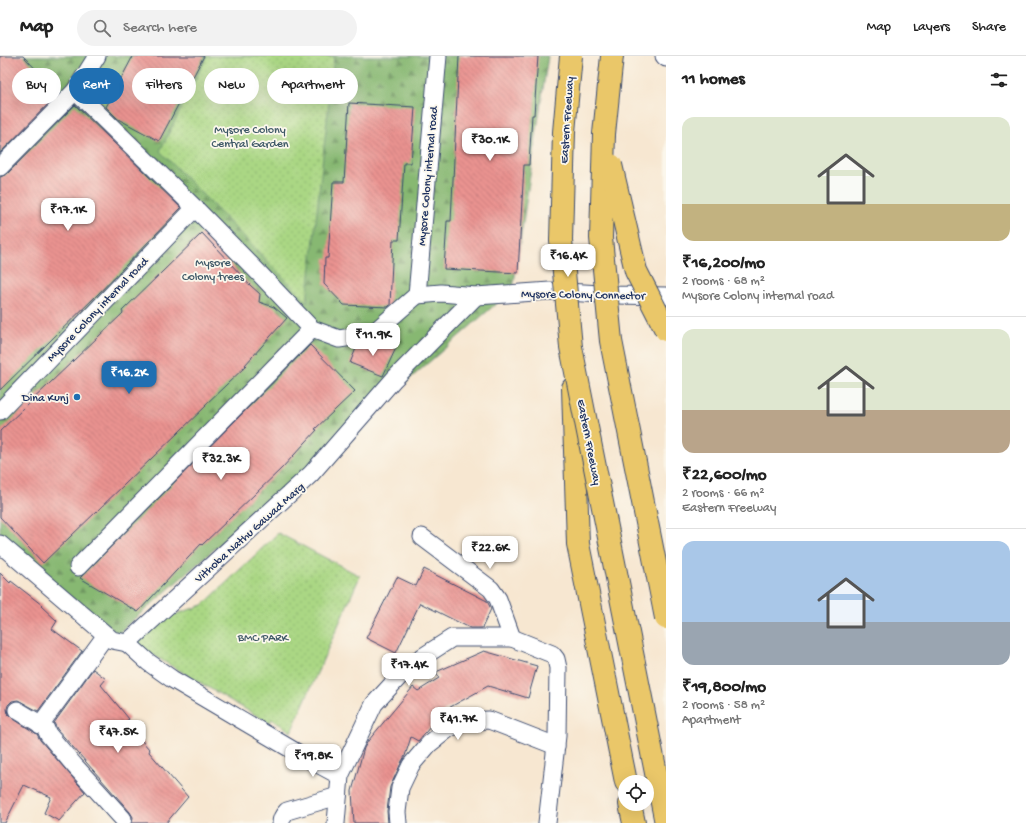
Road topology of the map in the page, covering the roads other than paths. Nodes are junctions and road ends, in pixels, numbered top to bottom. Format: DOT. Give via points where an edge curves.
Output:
graph roads {
  1 [pos="97,56"];
  2 [pos="438,56"];
  3 [pos="571,56"];
  4 [pos="612,56"];
  5 [pos="664,56"];
  6 [pos="666,58"];
  7 [pos="89,68"];
  8 [pos="69,97"];
  9 [pos="88,104"];
  10 [pos="604,134"];
  11 [pos="0,168"];
  12 [pos="195,208"];
  13 [pos="417,295"];
  14 [pos="476,296"];
  15 [pos="666,296"];
  16 [pos="312,329"];
  17 [pos="666,330"];
  18 [pos="571,347"];
  19 [pos="0,411"];
  20 [pos="422,537"];
  21 [pos="0,544"];
  22 [pos="78,567"];
  23 [pos="666,618"];
  24 [pos="106,636"];
  25 [pos="512,638"];
  26 [pos="127,643"];
  27 [pos="17,710"];
  28 [pos="40,725"];
  29 [pos="556,746"];
  30 [pos="625,775"];
  31 [pos="340,776"];
  32 [pos="338,796"];
  33 [pos="631,811"];
  34 [pos="123,818"];
  35 [pos="281,823"];
  36 [pos="336,823"];
  37 [pos="398,823"];
  38 [pos="547,823"];
  39 [pos="634,823"];
  40 [pos="666,823"];
  1 -- 7 [label="street"];
  2 -- 13 [label="street, Mysore Colony internal road"];
  3 -- 18 [label="highway, Eastern Freeway, bridge" via="564,132 561,240"];
  4 -- 10 [label="highway"];
  5 -- 6 [label="street"];
  8 -- 11 [label="street"];
  9 -- 12 [label="street"];
  10 -- 17 [label="highway, bridge" via="636,271"];
  10 -- 23 [label="highway, bridge" via="601,238 611,341"];
  12 -- 16 [label="street"];
  12 -- 19 [label="street, Mysore Colony internal road"];
  13 -- 14 [label="street" via="441,293"];
  13 -- 16 [label="street" via="372,334 339,339"];
  14 -- 15 [label="street, Mysore Colony Connector" via="550,291"];
  14 -- 26 [label="street, Vithoba Nathu Gawad Marg" via="394,379 311,474"];
  16 -- 22 [label="street"];
  18 -- 30 [label="highway, bridge" via="578,544"];
  18 -- 40 [label="highway, Eastern Freeway, bridge"];
  20 -- 25 [label="street" via="492,589"];
  21 -- 24 [label="street"];
  24 -- 26 [label="street"];
  24 -- 28 [label="street"];
  25 -- 29 [label="street" via="552,654 556,659"];
  25 -- 31 [label="street" via="452,638 410,665 374,704"];
  26 -- 31 [label="street" via="172,679"];
  27 -- 28 [label="street"];
  28 -- 34 [label="street"];
  29 -- 37 [label="street" via="489,720 465,721 448,729 429,744 411,765 400,788"];
  29 -- 38 [label="street"];
  31 -- 32 [label="street"];
  32 -- 35 [label="street" via="287,811"];
  32 -- 36 [label="street"];
  33 -- 39 [label="highway"];
}
